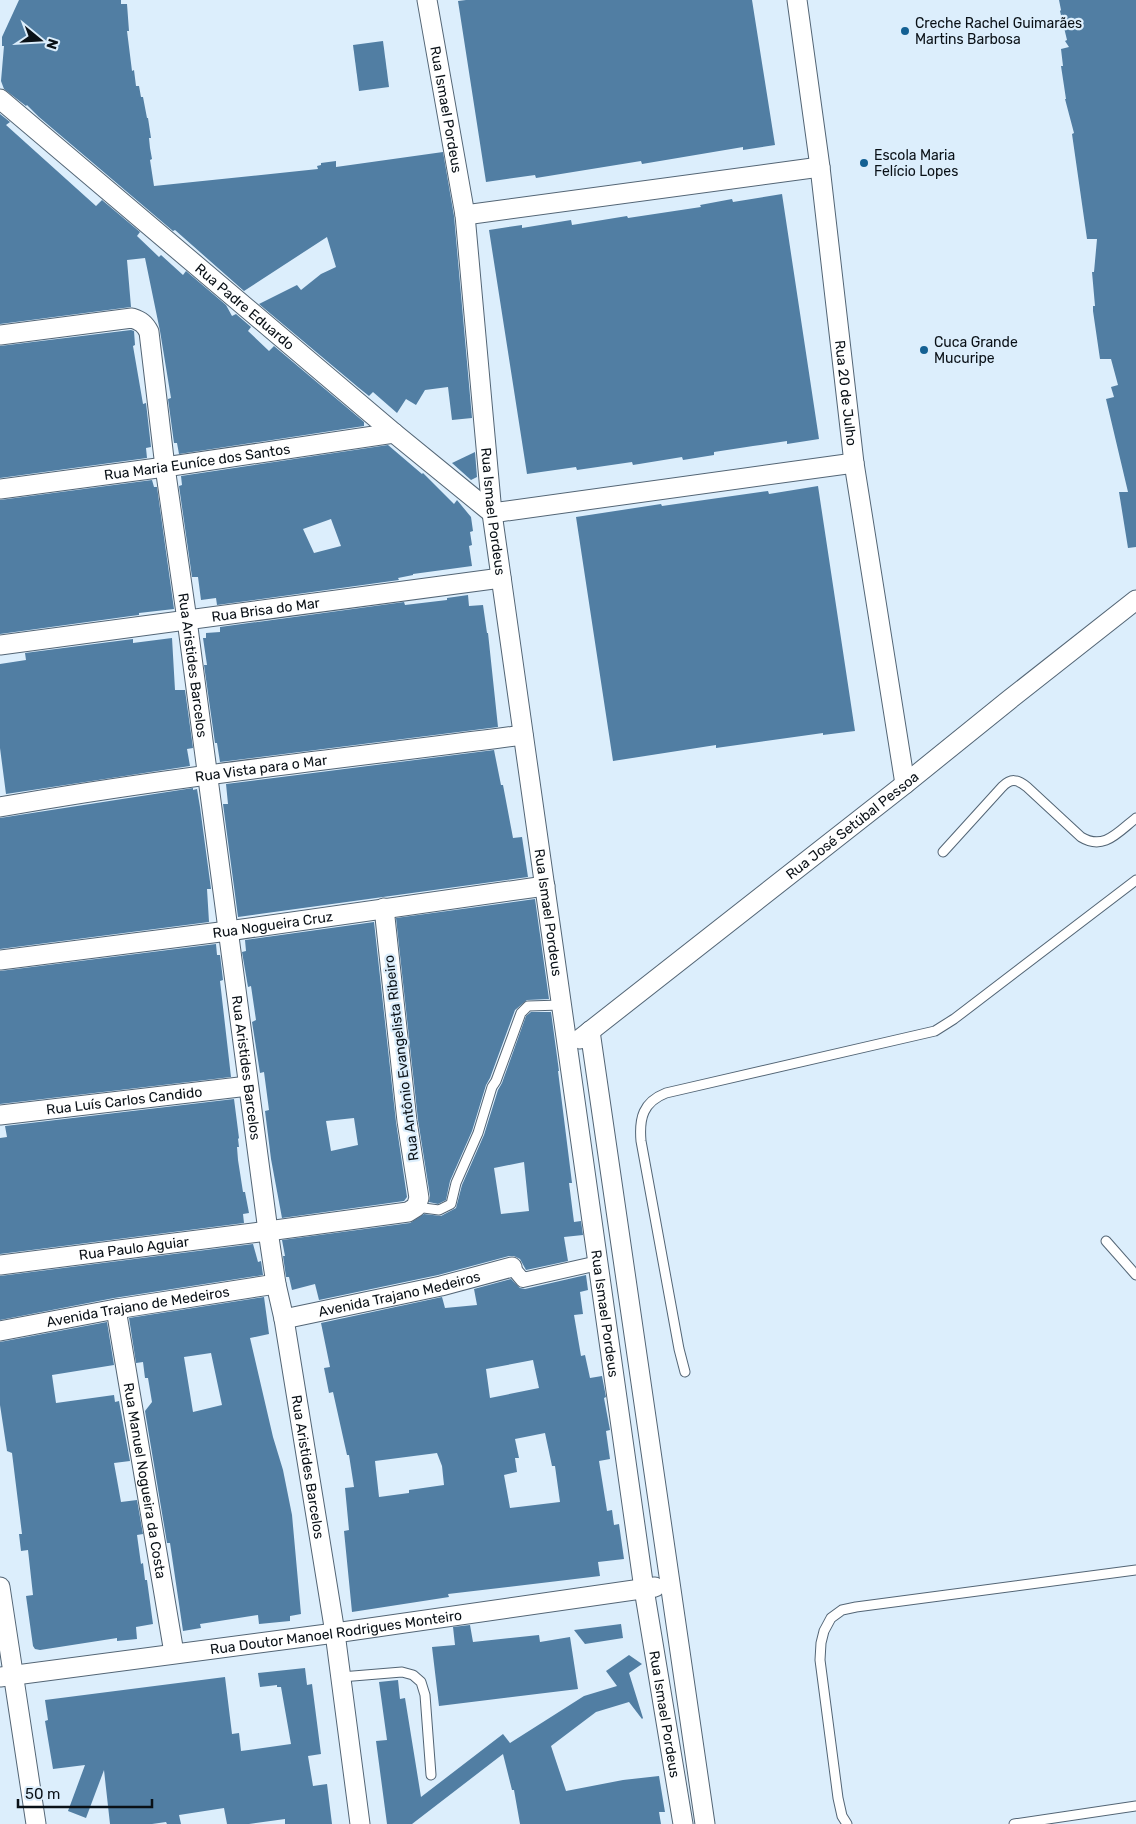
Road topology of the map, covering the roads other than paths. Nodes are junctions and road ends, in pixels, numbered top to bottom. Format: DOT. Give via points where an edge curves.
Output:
graph roads {
  1 [pos="428,0"];
  2 [pos="797,0"];
  3 [pos="0,98"];
  4 [pos="820,167"];
  5 [pos="465,215"];
  6 [pos="0,335"];
  7 [pos="394,433"];
  8 [pos="854,463"];
  9 [pos="166,467"];
  10 [pos="0,489"];
  11 [pos="492,513"];
  12 [pos="501,578"];
  13 [pos="1136,600"];
  14 [pos="188,620"];
  15 [pos="0,645"];
  16 [pos="523,736"];
  17 [pos="208,776"];
  18 [pos="906,784"];
  19 [pos="0,807"];
  20 [pos="1136,818"];
  21 [pos="943,852"];
  22 [pos="1136,880"];
  23 [pos="545,886"];
  24 [pos="384,908"];
  25 [pos="228,931"];
  26 [pos="0,960"];
  27 [pos="561,1005"];
  28 [pos="590,1031"];
  29 [pos="568,1049"];
  30 [pos="248,1086"];
  31 [pos="0,1115"];
  32 [pos="416,1207"];
  33 [pos="268,1231"];
  34 [pos="1106,1241"];
  35 [pos="598,1263"];
  36 [pos="0,1265"];
  37 [pos="512,1267"];
  38 [pos="1136,1275"];
  39 [pos="276,1284"];
  40 [pos="116,1309"];
  41 [pos="284,1319"];
  42 [pos="0,1331"];
  43 [pos="685,1372"];
  44 [pos="1136,1570"];
  45 [pos="671,1584"];
  46 [pos="0,1587"];
  47 [pos="644,1589"];
  48 [pos="335,1633"];
  49 [pos="174,1653"];
  50 [pos="6,1676"];
  51 [pos="341,1677"];
  52 [pos="431,1775"];
  53 [pos="1136,1806"];
  54 [pos="36,1824"];
  55 [pos="360,1824"];
  56 [pos="683,1824"];
  57 [pos="705,1824"];
  58 [pos="847,1824"];
  59 [pos="1014,1824"];
  1 -- 5 [label="street, Rua Ismael Pordeus"];
  2 -- 4 [label="street, Rua 20 de Julho"];
  3 -- 7 [label="street, Rua Padre Eduardo"];
  4 -- 5 [label="street"];
  4 -- 8 [label="street, Rua 20 de Julho"];
  5 -- 11 [label="street, Rua Ismael Pordeus"];
  6 -- 9 [label="street, Rua Aristides Barcelos" via="132,318 141,321 149,332"];
  7 -- 9 [label="street, Rua Maria Euníce dos Santos"];
  7 -- 11 [label="street, Rua Padre Eduardo"];
  8 -- 11 [label="street"];
  8 -- 18 [label="street, Rua 20 de Julho"];
  9 -- 10 [label="street, Rua Maria Euníce dos Santos"];
  9 -- 14 [label="street, Rua Aristides Barcelos"];
  11 -- 12 [label="street, Rua Ismael Pordeus"];
  12 -- 14 [label="street, Rua Brisa do Mar"];
  12 -- 16 [label="street, Rua Ismael Pordeus"];
  13 -- 18 [label="street, Rua José Setúbal Pessoa"];
  14 -- 15 [label="street, Rua Brisa do Mar"];
  14 -- 17 [label="street, Rua Aristides Barcelos"];
  16 -- 17 [label="street, Rua Vista para o Mar"];
  16 -- 23 [label="street, Rua Ismael Pordeus"];
  17 -- 19 [label="street, Rua Vista para o Mar"];
  17 -- 25 [label="street, Rua Aristides Barcelos"];
  18 -- 28 [label="street, Rua José Setúbal Pessoa"];
  20 -- 21 [label="lane" via="1105,841 1090,842 1020,781 1013,780 1002,787"];
  22 -- 43 [label="lane" via="936,1031 674,1091 655,1097 646,1106 640,1129 641,1141"];
  23 -- 24 [label="street, Rua Nogueira Cruz"];
  23 -- 27 [label="street, Rua Ismael Pordeus"];
  24 -- 25 [label="street, Rua Nogueira Cruz"];
  24 -- 32 [label="street, Rua Antônio Evangelista Ribeiro" via="407,1121 419,1198"];
  25 -- 26 [label="street, Rua Nogueira Cruz"];
  25 -- 30 [label="street, Rua Aristides Barcelos"];
  27 -- 29 [label="street, Rua Ismael Pordeus"];
  27 -- 32 [label="lane" via="528,1006 521,1013 478,1133 456,1183 451,1204 439,1210"];
  28 -- 29 [label="street, Rua José Setúbal Pessoa"];
  28 -- 45 [label="street, Rua Ismael Pordeus"];
  29 -- 35 [label="street, Rua Ismael Pordeus"];
  30 -- 31 [label="street, Rua Luís Carlos Candido"];
  30 -- 33 [label="street, Rua Aristides Barcelos"];
  32 -- 33 [label="street, Rua Paulo Aguiar" via="408,1212"];
  33 -- 36 [label="street, Rua Paulo Aguiar"];
  33 -- 39 [label="street, Rua Aristides Barcelos"];
  34 -- 38 [label="lane"];
  35 -- 37 [label="street" via="523,1280"];
  35 -- 47 [label="street, Rua Ismael Pordeus"];
  37 -- 41 [label="street, Avenida Trajano Medeiros" via="441,1286"];
  39 -- 40 [label="street, Avenida Trajano de Medeiros"];
  39 -- 41 [label="street, Rua Aristides Barcelos"];
  40 -- 42 [label="street, Avenida Trajano de Medeiros"];
  40 -- 49 [label="street, Rua Manuel Nogueira da Costa"];
  41 -- 48 [label="street, Rua Aristides Barcelos"];
  44 -- 58 [label="lane" via="856,1607 842,1610 831,1618 824,1631 820,1660 838,1798"];
  45 -- 47 [label="street, Rua Doutor Manoel Rodrigues Monteiro"];
  45 -- 57 [label="street, Rua Ismael Pordeus"];
  46 -- 50 [label="street"];
  47 -- 48 [label="street, Rua Doutor Manoel Rodrigues Monteiro"];
  47 -- 56 [label="street, Rua Ismael Pordeus"];
  48 -- 49 [label="street, Rua Doutor Manoel Rodrigues Monteiro"];
  48 -- 51 [label="street, Rua Aristides Barcelos"];
  49 -- 50 [label="street, Rua Doutor Manoel Rodrigues Monteiro"];
  50 -- 54 [label="street"];
  51 -- 52 [label="lane" via="402,1672 421,1682 425,1695"];
  51 -- 55 [label="street, Rua Aristides Barcelos"];
  53 -- 59 [label="lane"];
}
